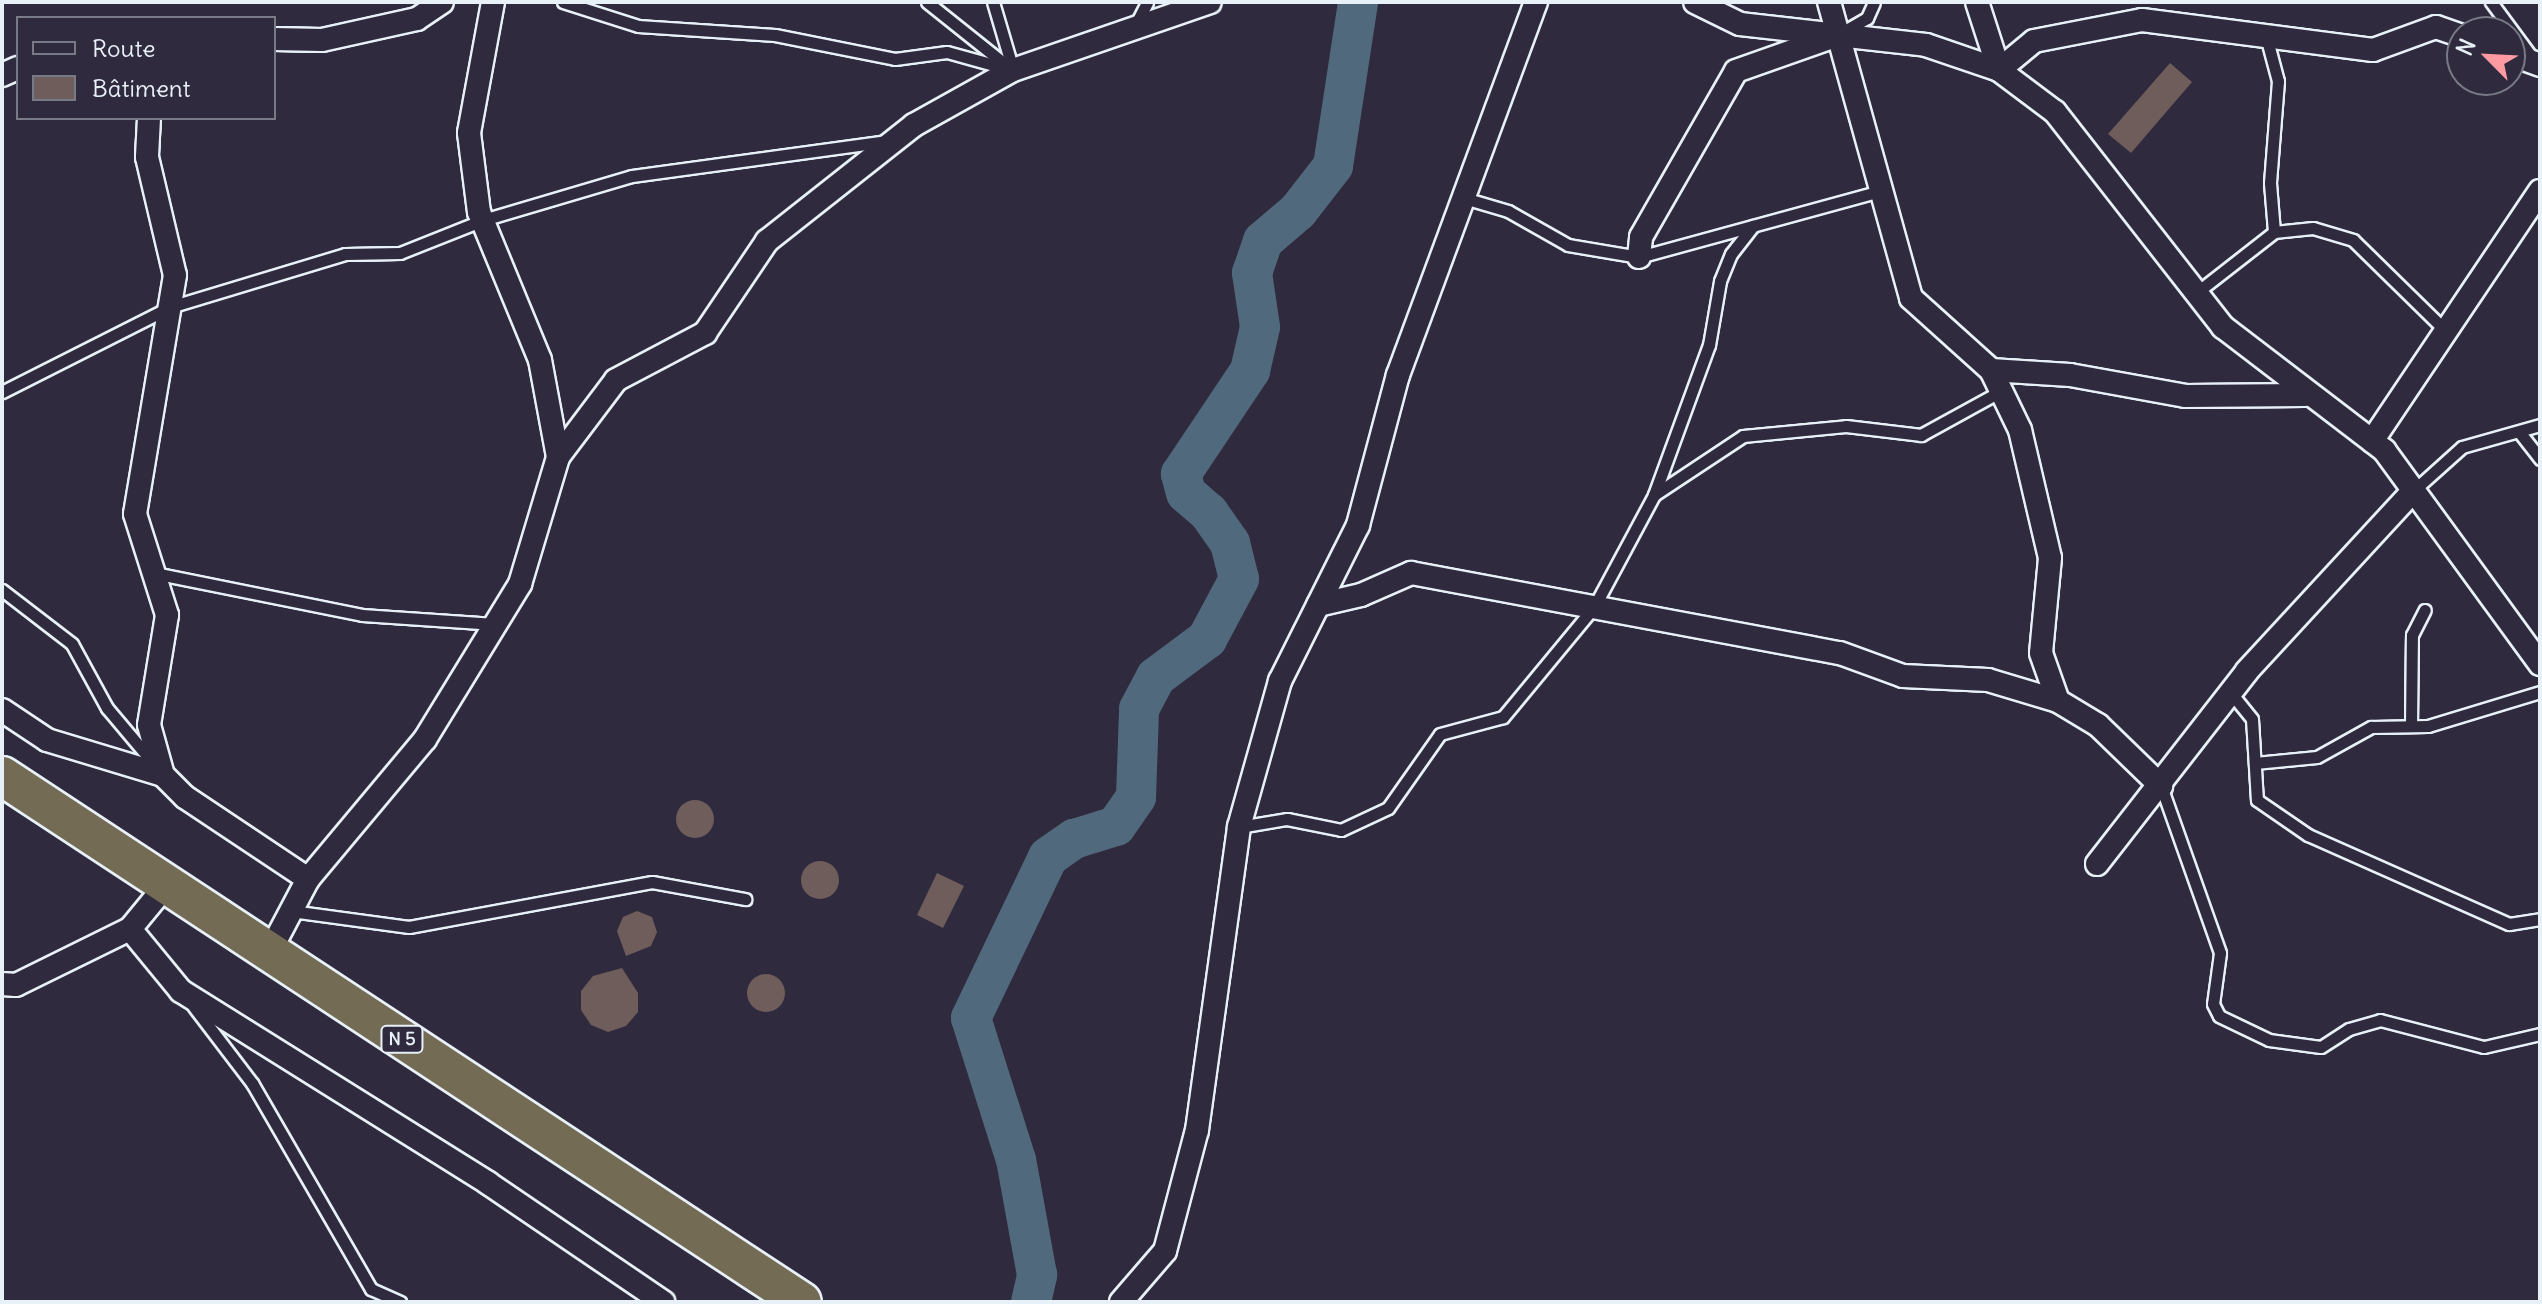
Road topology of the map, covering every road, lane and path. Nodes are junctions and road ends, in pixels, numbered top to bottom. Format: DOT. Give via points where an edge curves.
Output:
graph roads {
  1 [pos="442,2"];
  2 [pos="493,2"];
  3 [pos="563,2"];
  4 [pos="927,2"];
  5 [pos="993,2"];
  6 [pos="1147,2"];
  7 [pos="1210,2"];
  8 [pos="1536,2"];
  9 [pos="1695,2"];
  10 [pos="1829,2"];
  11 [pos="1874,2"];
  12 [pos="1978,2"];
  13 [pos="2491,2"];
  14 [pos="1133,28"];
  15 [pos="2446,30"];
  16 [pos="1837,35"];
  17 [pos="2266,36"];
  18 [pos="276,39"];
  19 [pos="2538,64"];
  20 [pos="1013,70"];
  21 [pos="1999,70"];
  22 [pos="149,120"];
  23 [pos="896,139"];
  24 [pos="1881,191"];
  25 [pos="2540,191"];
  26 [pos="1464,198"];
  27 [pos="483,220"];
  28 [pos="1753,226"];
  29 [pos="2274,232"];
  30 [pos="1639,257"];
  31 [pos="2196,293"];
  32 [pos="170,307"];
  33 [pos="2446,332"];
  34 [pos="1991,370"];
  35 [pos="2001,391"];
  36 [pos="2,392"];
  37 [pos="2305,395"];
  38 [pos="2540,425"];
  39 [pos="2520,433"];
  40 [pos="2372,441"];
  41 [pos="558,457"];
  42 [pos="2540,459"];
  43 [pos="2413,491"];
  44 [pos="1654,495"];
  45 [pos="154,573"];
  46 [pos="2,590"];
  47 [pos="1318,605"];
  48 [pos="1594,607"];
  49 [pos="2425,610"];
  50 [pos="495,624"];
  51 [pos="2540,664"];
  52 [pos="2540,692"];
  53 [pos="2231,693"];
  54 [pos="2058,701"];
  55 [pos="2,710"];
  56 [pos="2411,726"];
  57 [pos="2255,763"];
  58 [pos="163,775"];
  59 [pos="2,776"];
  60 [pos="2161,786"];
  61 [pos="1239,827"];
  62 [pos="2097,864"];
  63 [pos="308,879"];
  64 [pos="167,884"];
  65 [pos="745,899"];
  66 [pos="291,911"];
  67 [pos="2540,919"];
  68 [pos="130,929"];
  69 [pos="269,953"];
  70 [pos="2,984"];
  71 [pos="181,991"];
  72 [pos="2540,1034"];
  73 [pos="400,1302"];
  74 [pos="663,1302"];
  75 [pos="802,1302"];
  76 [pos="1121,1302"];
  1 -- 18 [label="street" via="417,19 322,40"];
  2 -- 27 [label="street" via="469,133"];
  3 -- 20 [label="lane" via="638,26 775,35 895,59 947,52"];
  4 -- 20 [label="lane"];
  5 -- 20 [label="lane"];
  6 -- 14 [label="lane"];
  7 -- 14 [label="street"];
  8 -- 26 [label="street"];
  9 -- 16 [label="street" via="1740,24"];
  10 -- 16 [label="street"];
  11 -- 16 [label="lane" via="1867,18"];
  12 -- 21 [label="street"];
  13 -- 19 [label="lane"];
  14 -- 20 [label="street"];
  15 -- 17 [label="street" via="2436,27 2373,50"];
  16 -- 21 [label="street" via="1926,45"];
  16 -- 24 [label="street"];
  16 -- 30 [label="street" via="1736,71 1641,237"];
  17 -- 21 [label="street" via="2142,20 2034,41"];
  17 -- 29 [label="lane" via="2278,81 2270,183"];
  20 -- 23 [label="street"];
  21 -- 31 [label="street" via="2055,112"];
  22 -- 32 [label="street" via="147,157 175,275"];
  23 -- 27 [label="lane" via="632,176"];
  23 -- 41 [label="street" via="767,241 705,333 616,380"];
  24 -- 28 [label="lane"];
  24 -- 34 [label="street" via="1911,298"];
  25 -- 33 [label="street"];
  26 -- 30 [label="lane" via="1508,211 1568,245"];
  26 -- 47 [label="street" via="1398,375 1358,525"];
  27 -- 32 [label="lane" via="400,253 345,254"];
  27 -- 41 [label="street" via="540,360"];
  28 -- 30 [label="lane"];
  28 -- 44 [label="lane" via="1731,254 1720,281 1709,345"];
  29 -- 31 [label="lane"];
  29 -- 33 [label="lane" via="2313,228 2353,240"];
  31 -- 37 [label="street" via="2223,327"];
  32 -- 36 [label="lane"];
  32 -- 45 [label="street" via="135,514"];
  33 -- 40 [label="street"];
  34 -- 35 [label="street"];
  34 -- 37 [label="street" via="2070,375 2185,396"];
  35 -- 44 [label="lane" via="1921,435 1846,426 1743,436"];
  35 -- 54 [label="street" via="2020,430 2050,558 2041,653"];
  37 -- 40 [label="street"];
  38 -- 39 [label="lane"];
  39 -- 42 [label="lane"];
  39 -- 43 [label="lane" via="2462,447"];
  40 -- 43 [label="street"];
  41 -- 50 [label="street" via="520,584"];
  43 -- 51 [label="street"];
  43 -- 53 [label="street"];
  44 -- 48 [label="lane"];
  45 -- 50 [label="lane" via="362,615"];
  45 -- 58 [label="street" via="167,615 149,725"];
  46 -- 58 [label="lane" via="72,644 107,708"];
  47 -- 48 [label="street" via="1361,595 1411,573"];
  47 -- 61 [label="street" via="1280,681"];
  48 -- 54 [label="street" via="1840,653 1903,676 1988,680"];
  48 -- 61 [label="lane" via="1503,717 1440,734 1388,808 1341,830 1287,819"];
  49 -- 56 [label="lane" via="2412,635"];
  50 -- 63 [label="street" via="425,739"];
  52 -- 56 [label="lane" via="2428,726"];
  53 -- 57 [label="lane" via="2252,719"];
  53 -- 60 [label="street"];
  54 -- 60 [label="street" via="2098,725"];
  55 -- 58 [label="street" via="47,740"];
  56 -- 57 [label="lane" via="2371,727 2317,757"];
  57 -- 67 [label="lane" via="2257,800 2308,835 2509,924"];
  58 -- 63 [label="street" via="185,797"];
  59 -- 64 [label="highway, N 5"];
  60 -- 62 [label="street"];
  60 -- 72 [label="lane" via="2220,953 2213,1004 2219,1016 2269,1040 2321,1047 2349,1029 2380,1020 2484,1047"];
  61 -- 76 [label="street" via="1197,1130 1165,1251"];
  63 -- 66 [label="street"];
  64 -- 68 [label="street"];
  64 -- 69 [label="highway, N 5"];
  65 -- 66 [label="lane" via="652,882 409,927"];
  66 -- 69 [label="street"];
  68 -- 70 [label="street" via="16,985"];
  68 -- 71 [label="street"];
  69 -- 75 [label="highway, N 5"];
  71 -- 73 [label="lane" via="252,1083 371,1289"];
  71 -- 74 [label="street" via="488,1183"];
}
